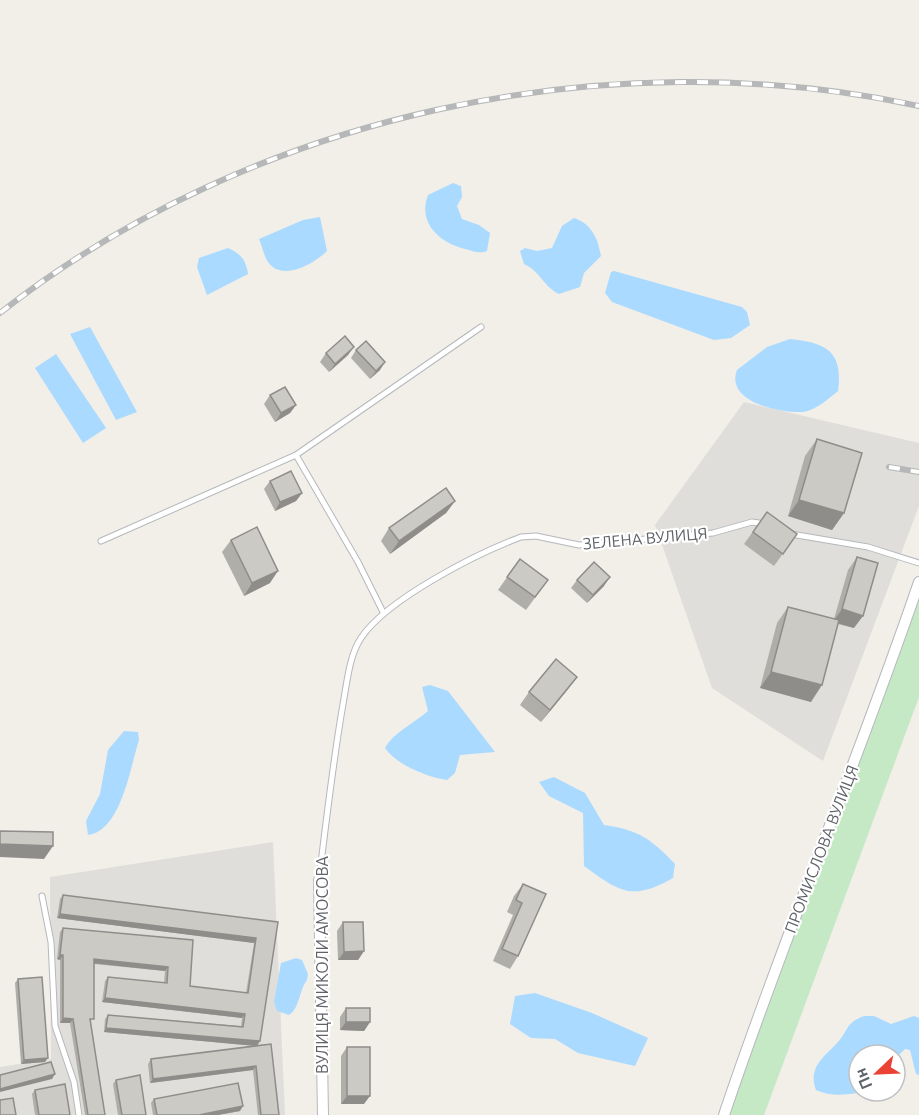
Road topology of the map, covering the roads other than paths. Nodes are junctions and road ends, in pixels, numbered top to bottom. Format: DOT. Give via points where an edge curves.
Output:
graph roads {
  1 [pos="482,327"];
  2 [pos="296,455"];
  3 [pos="774,527"];
  4 [pos="784,531"];
  5 [pos="100,541"];
  6 [pos="919,563"];
  7 [pos="919,582"];
  8 [pos="383,612"];
  9 [pos="319,880"];
  10 [pos="42,896"];
  11 [pos="79,1115"];
  12 [pos="323,1115"];
  13 [pos="724,1115"];
  1 -- 2 [label="lane"];
  2 -- 5 [label="lane"];
  2 -- 8 [label="lane"];
  3 -- 8 [label="lane, ЗЕЛЕНА ВУЛИЦЯ" via="752,522 713,533 579,545 536,536 520,537 434,580"];
  4 -- 6 [label="lane" via="868,546"];
  7 -- 13 [label="street, ПРОМИСЛОВА ВУЛИЦЯ"];
  8 -- 9 [label="lane, ВУЛИЦЯ МИКОЛИ АМОСОВА" via="360,639 350,667 332,769"];
  9 -- 12 [label="street, ВУЛИЦЯ МИКОЛИ АМОСОВА"];
  10 -- 11 [label="lane" via="51,942 55,1026 74,1082"];
}
